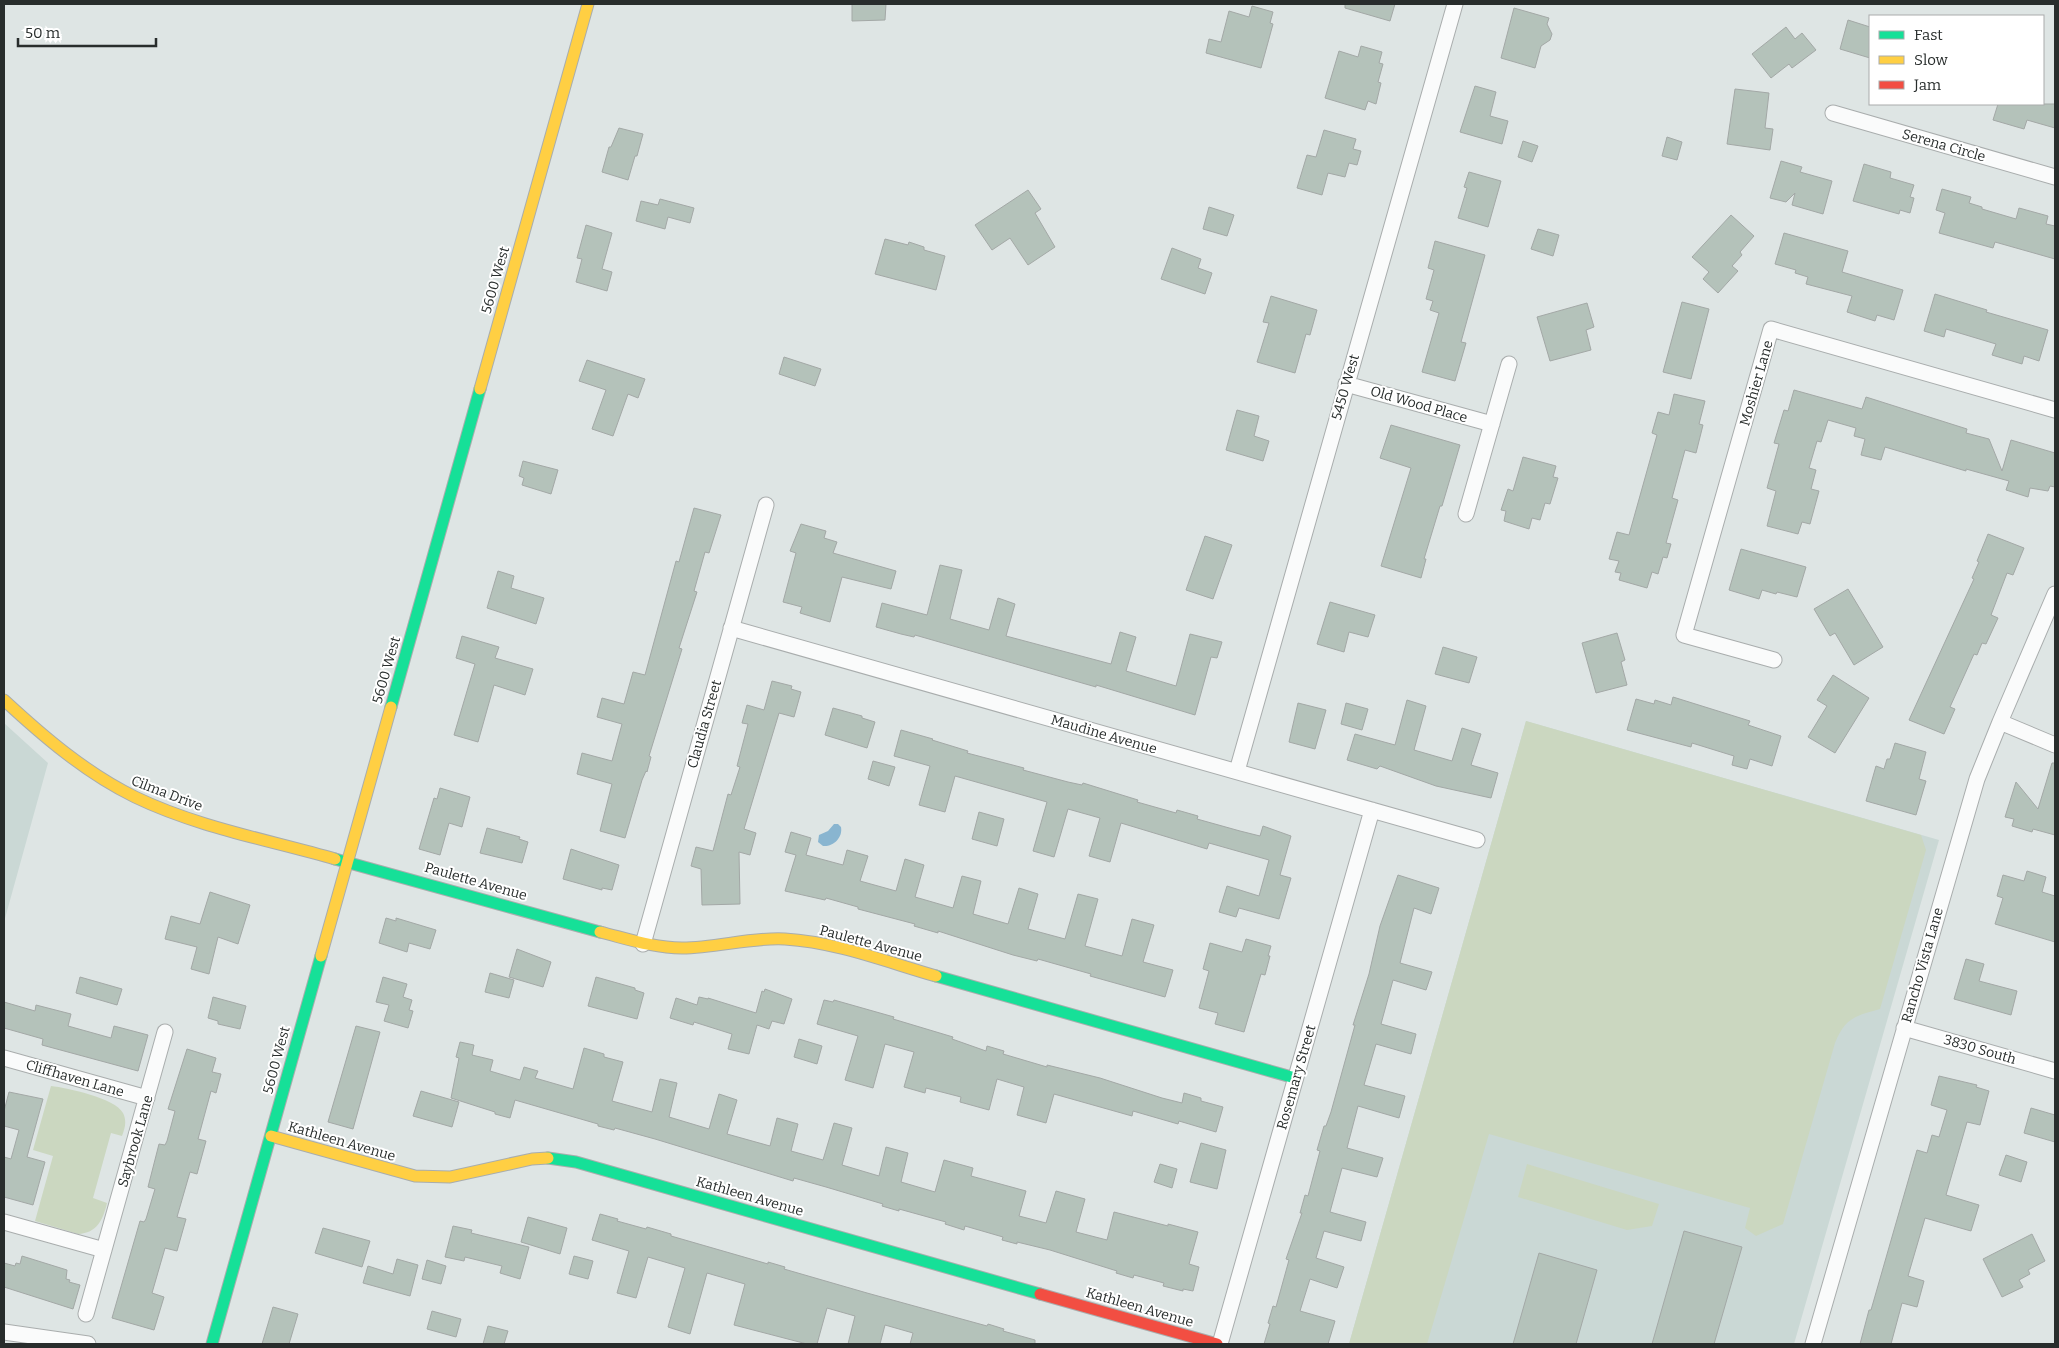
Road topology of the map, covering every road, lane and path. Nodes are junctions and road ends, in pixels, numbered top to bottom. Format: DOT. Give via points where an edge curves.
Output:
graph roads {
  1 [pos="588,4"];
  2 [pos="1455,4"];
  3 [pos="1832,113"];
  4 [pos="2055,177"];
  5 [pos="1509,364"];
  6 [pos="1346,384"];
  7 [pos="2055,410"];
  8 [pos="1492,424"];
  9 [pos="766,505"];
  10 [pos="1466,514"];
  11 [pos="2055,594"];
  12 [pos="731,628"];
  13 [pos="1774,660"];
  14 [pos="4,700"];
  15 [pos="2000,722"];
  16 [pos="2055,745"];
  17 [pos="1237,772"];
  18 [pos="1372,810"];
  19 [pos="1477,840"];
  20 [pos="347,861"];
  21 [pos="643,944"];
  22 [pos="1904,1028"];
  23 [pos="165,1032"];
  24 [pos="4,1058"];
  25 [pos="2055,1070"];
  26 [pos="1296,1078"];
  27 [pos="147,1098"];
  28 [pos="271,1136"];
  29 [pos="4,1222"];
  30 [pos="104,1250"];
  31 [pos="86,1314"];
  32 [pos="4,1332"];
  33 [pos="23,1340"];
  34 [pos="88,1344"];
  35 [pos="212,1344"];
  36 [pos="1218,1344"];
  37 [pos="1813,1344"];
  1 -- 20 [label="street, 5600 West"];
  2 -- 6 [label="street, 5450 West"];
  3 -- 4 [label="street, Serena Circle"];
  5 -- 8 [label="street"];
  6 -- 8 [label="street, Old Wood Place"];
  6 -- 17 [label="street, 5450 West"];
  7 -- 13 [label="street, Moshier Lane" via="1772,329 1684,635"];
  8 -- 10 [label="street"];
  9 -- 12 [label="street, Claudia Street"];
  11 -- 15 [label="street, Rancho Vista Lane"];
  12 -- 17 [label="street, Maudine Avenue"];
  12 -- 21 [label="street, Claudia Street"];
  14 -- 20 [label="street, Cilma Drive" via="78,764 135,798 188,818"];
  15 -- 16 [label="street"];
  15 -- 22 [label="street, Rancho Vista Lane" via="1975,786"];
  17 -- 18 [label="street, Maudine Avenue"];
  18 -- 19 [label="street, Maudine Avenue"];
  18 -- 26 [label="street, Rosemary Street"];
  20 -- 21 [label="street, Paulette Avenue"];
  20 -- 28 [label="street, 5600 West"];
  21 -- 26 [label="street, Paulette Avenue" via="678,949 777,940 827,945"];
  22 -- 25 [label="street, 3830 South"];
  22 -- 37 [label="street, Rancho Vista Lane"];
  23 -- 27 [label="street, Saybrook Lane"];
  24 -- 27 [label="street, Cliffhaven Lane"];
  26 -- 36 [label="street, Rosemary Street"];
  27 -- 30 [label="street, Saybrook Lane"];
  28 -- 35 [label="street, 5600 West"];
  28 -- 36 [label="street, Kathleen Avenue" via="415,1176 450,1177 532,1159 576,1162"];
  29 -- 30 [label="street"];
  30 -- 31 [label="street, Saybrook Lane"];
  32 -- 33 [label="street"];
  33 -- 34 [label="street"];
}
